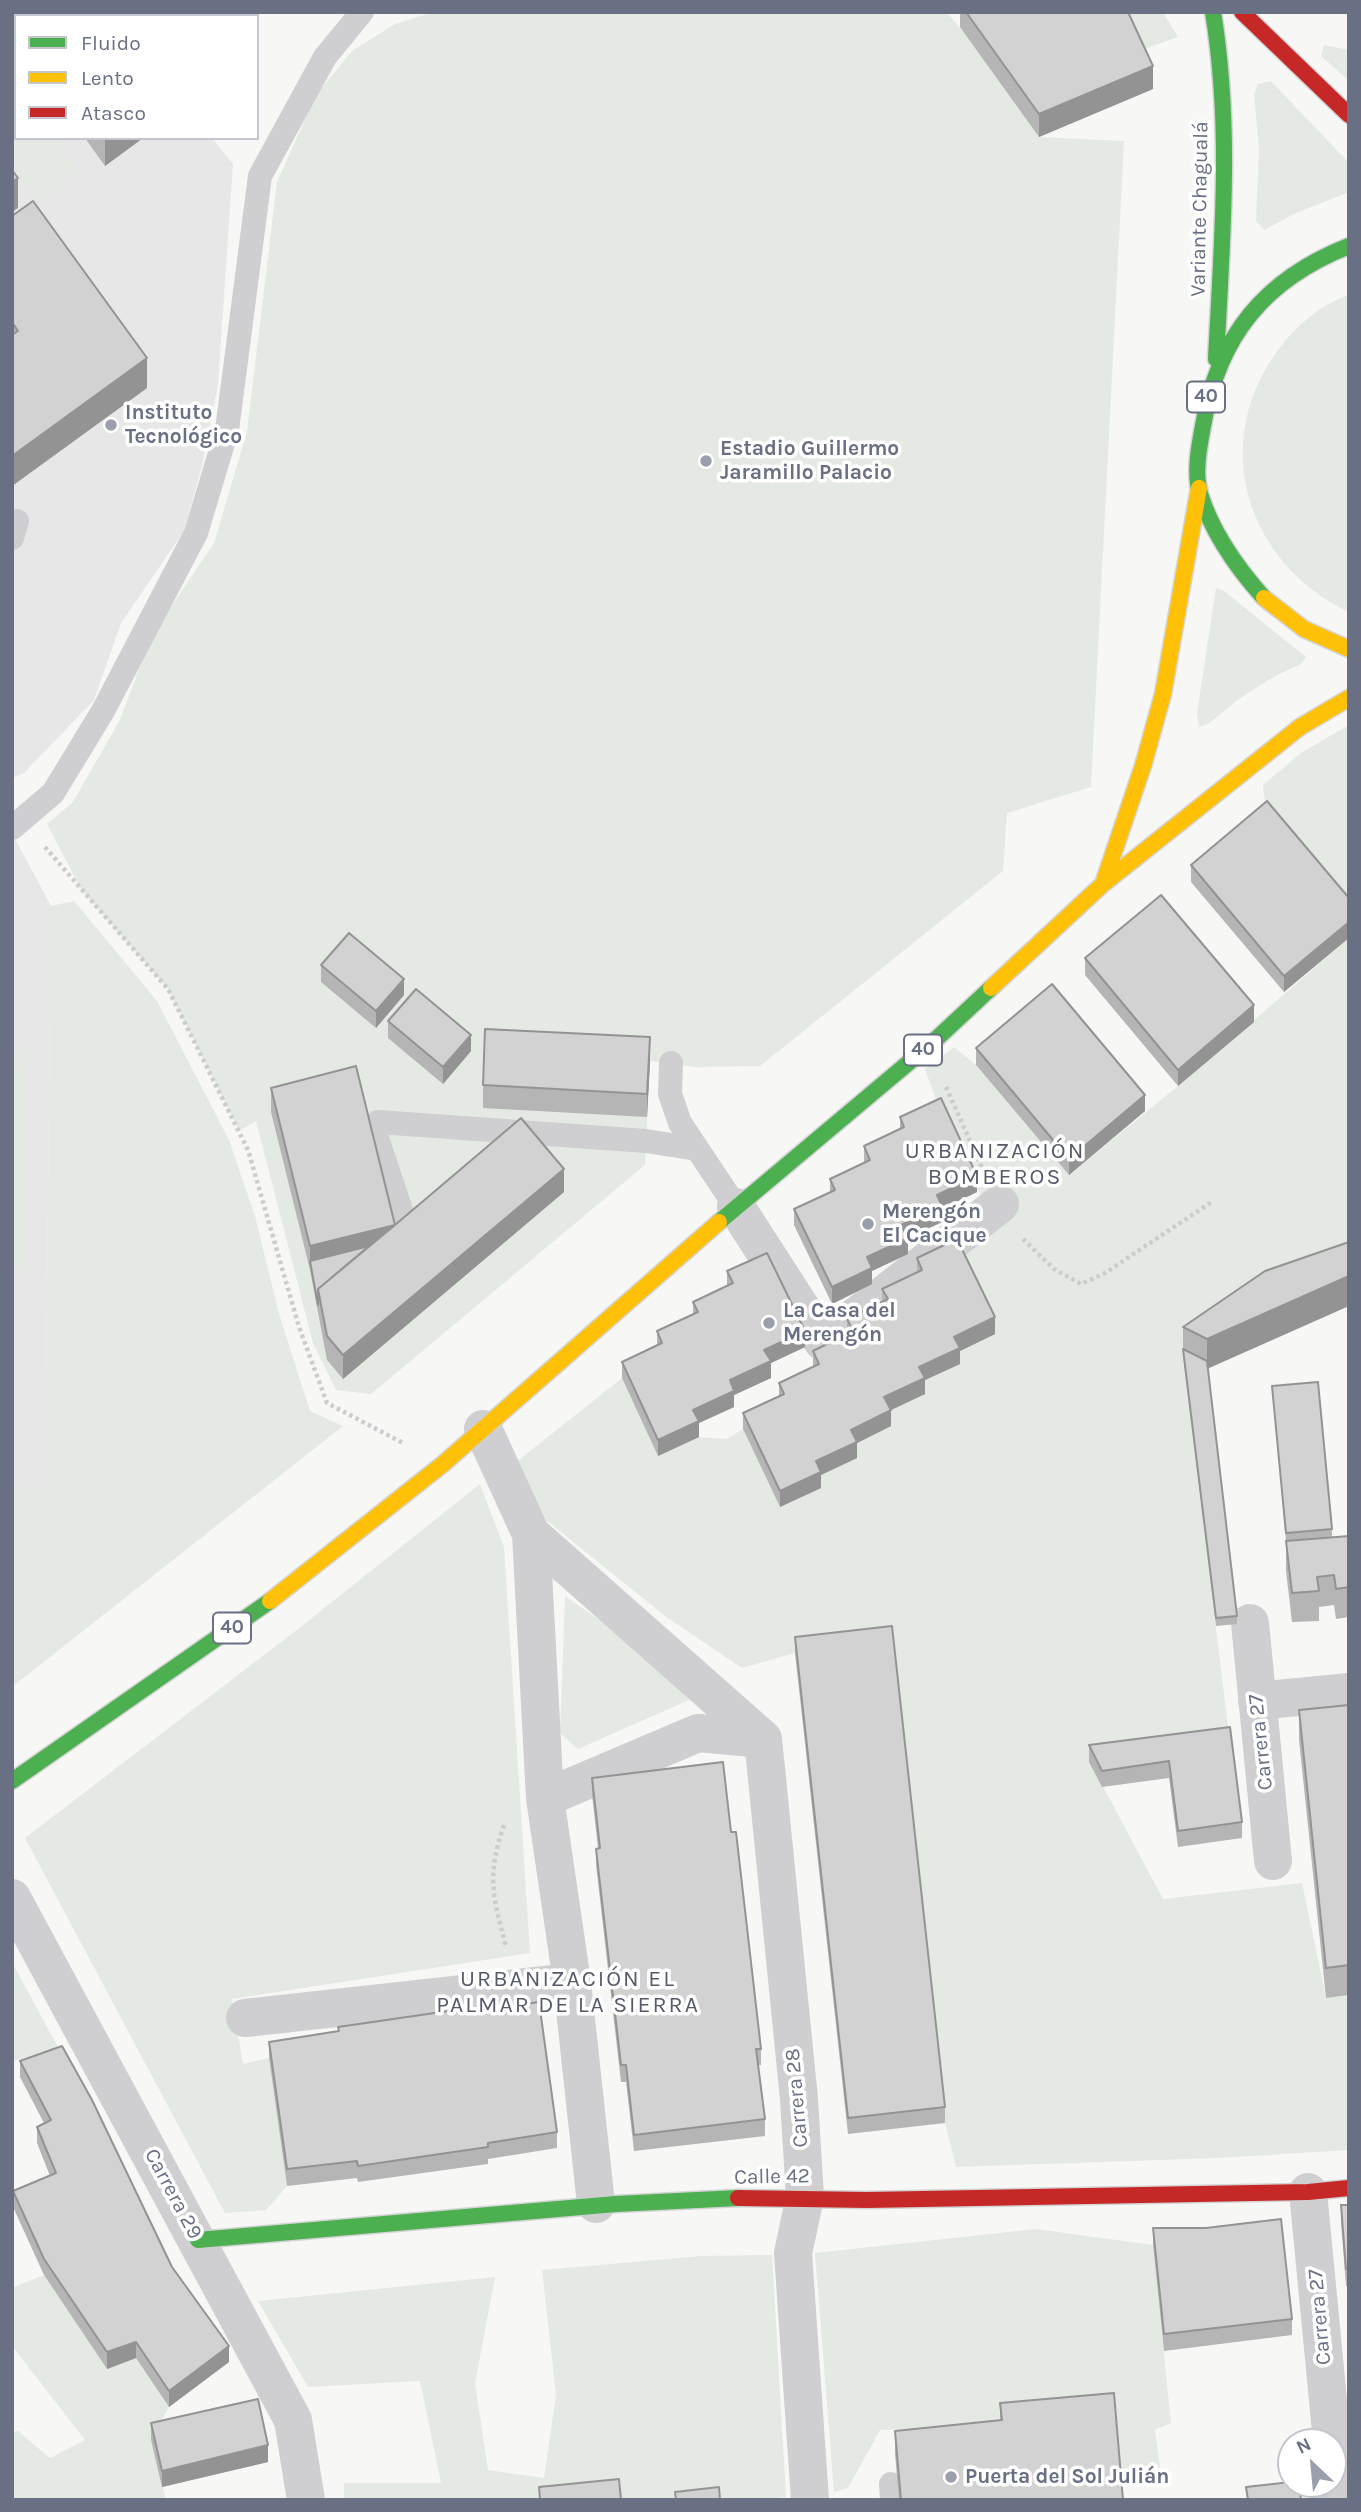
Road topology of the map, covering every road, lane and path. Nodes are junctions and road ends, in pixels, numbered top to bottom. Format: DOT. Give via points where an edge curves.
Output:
graph roads {
  1 [pos="362,12"];
  2 [pos="1213,12"];
  3 [pos="1242,12"];
  4 [pos="1349,116"];
  5 [pos="1349,246"];
  6 [pos="1216,365"];
  7 [pos="1199,488"];
  8 [pos="1349,649"];
  9 [pos="1349,698"];
  10 [pos="17,823"];
  11 [pos="1103,884"];
  12 [pos="932,1042"];
  13 [pos="670,1063"];
  14 [pos="523,1132"];
  15 [pos="697,1149"];
  16 [pos="494,1157"];
  17 [pos="444,1199"];
  18 [pos="1213,1201"];
  19 [pos="1000,1204"];
  20 [pos="736,1207"];
  21 [pos="483,1429"];
  22 [pos="443,1464"];
  23 [pos="531,1534"];
  24 [pos="1250,1623"];
  25 [pos="1349,1692"];
  26 [pos="1257,1701"];
  27 [pos="763,1739"];
  28 [pos="12,1781"];
  29 [pos="545,1798"];
  30 [pos="1273,1861"];
  31 [pos="12,1898"];
  32 [pos="572,1982"];
  33 [pos="518,1987"];
  34 [pos="245,2018"];
  35 [pos="1349,2188"];
  36 [pos="1308,2192"];
  37 [pos="805,2197"];
  38 [pos="596,2204"];
  39 [pos="198,2241"];
  40 [pos="1331,2428"];
  41 [pos="306,2500"];
  42 [pos="810,2500"];
  1 -- 10 [label="lane" via="325,57 260,176 227,430 196,533 96,723 53,793"];
  2 -- 6 [label="main road, Variante Chagualá / 40" via="1220,45 1226,161"];
  3 -- 4 [label="main road"];
  5 -- 6 [label="main road, 40" via="1295,271 1263,297 1236,329"];
  6 -- 7 [label="main road, 40" via="1204,405"];
  7 -- 8 [label="main road, 40" via="1235,565 1262,597 1294,623"];
  7 -- 11 [label="main road, 40" via="1163,696"];
  9 -- 11 [label="main road, 40" via="1300,727"];
  10 -- 22 [label="path" via="168,989 248,1150 299,1327 327,1403"];
  11 -- 12 [label="main road, 40"];
  12 -- 19 [label="path" via="951,1105"];
  12 -- 20 [label="main road, 40"];
  13 -- 15 [label="lane" via="670,1094 680,1124"];
  14 -- 15 [label="lane"];
  14 -- 16 [label="lane"];
  14 -- 17 [label="lane" via="375,1125 405,1223 414,1224"];
  15 -- 20 [label="lane"];
  18 -- 19 [label="path" via="1105,1273 1081,1283 1054,1269 1014,1230"];
  19 -- 20 [label="street" via="823,1342"];
  20 -- 21 [label="main road, 40"];
  21 -- 22 [label="main road, 40"];
  21 -- 23 [label="street"];
  22 -- 28 [label="main road, 40" via="260,1609"];
  23 -- 27 [label="street"];
  23 -- 29 [label="street"];
  24 -- 26 [label="street, Carrera 27"];
  25 -- 26 [label="street"];
  26 -- 30 [label="street, Carrera 27"];
  27 -- 29 [label="street" via="698,1733"];
  27 -- 37 [label="street, Carrera 28"];
  29 -- 32 [label="street"];
  29 -- 33 [label="path" via="505,1822 492,1861 495,1905"];
  31 -- 39 [label="street, Carrera 29"];
  32 -- 33 [label="street"];
  32 -- 38 [label="street"];
  33 -- 34 [label="street"];
  35 -- 36 [label="main road, Calle 42"];
  36 -- 37 [label="main road, Calle 42" via="867,2200"];
  36 -- 40 [label="street, Carrera 27"];
  37 -- 38 [label="main road, Calle 42"];
  37 -- 42 [label="street, Carrera 28" via="793,2253"];
  38 -- 39 [label="main road, Calle 42"];
  39 -- 41 [label="street, Carrera 29" via="293,2420"];
}
